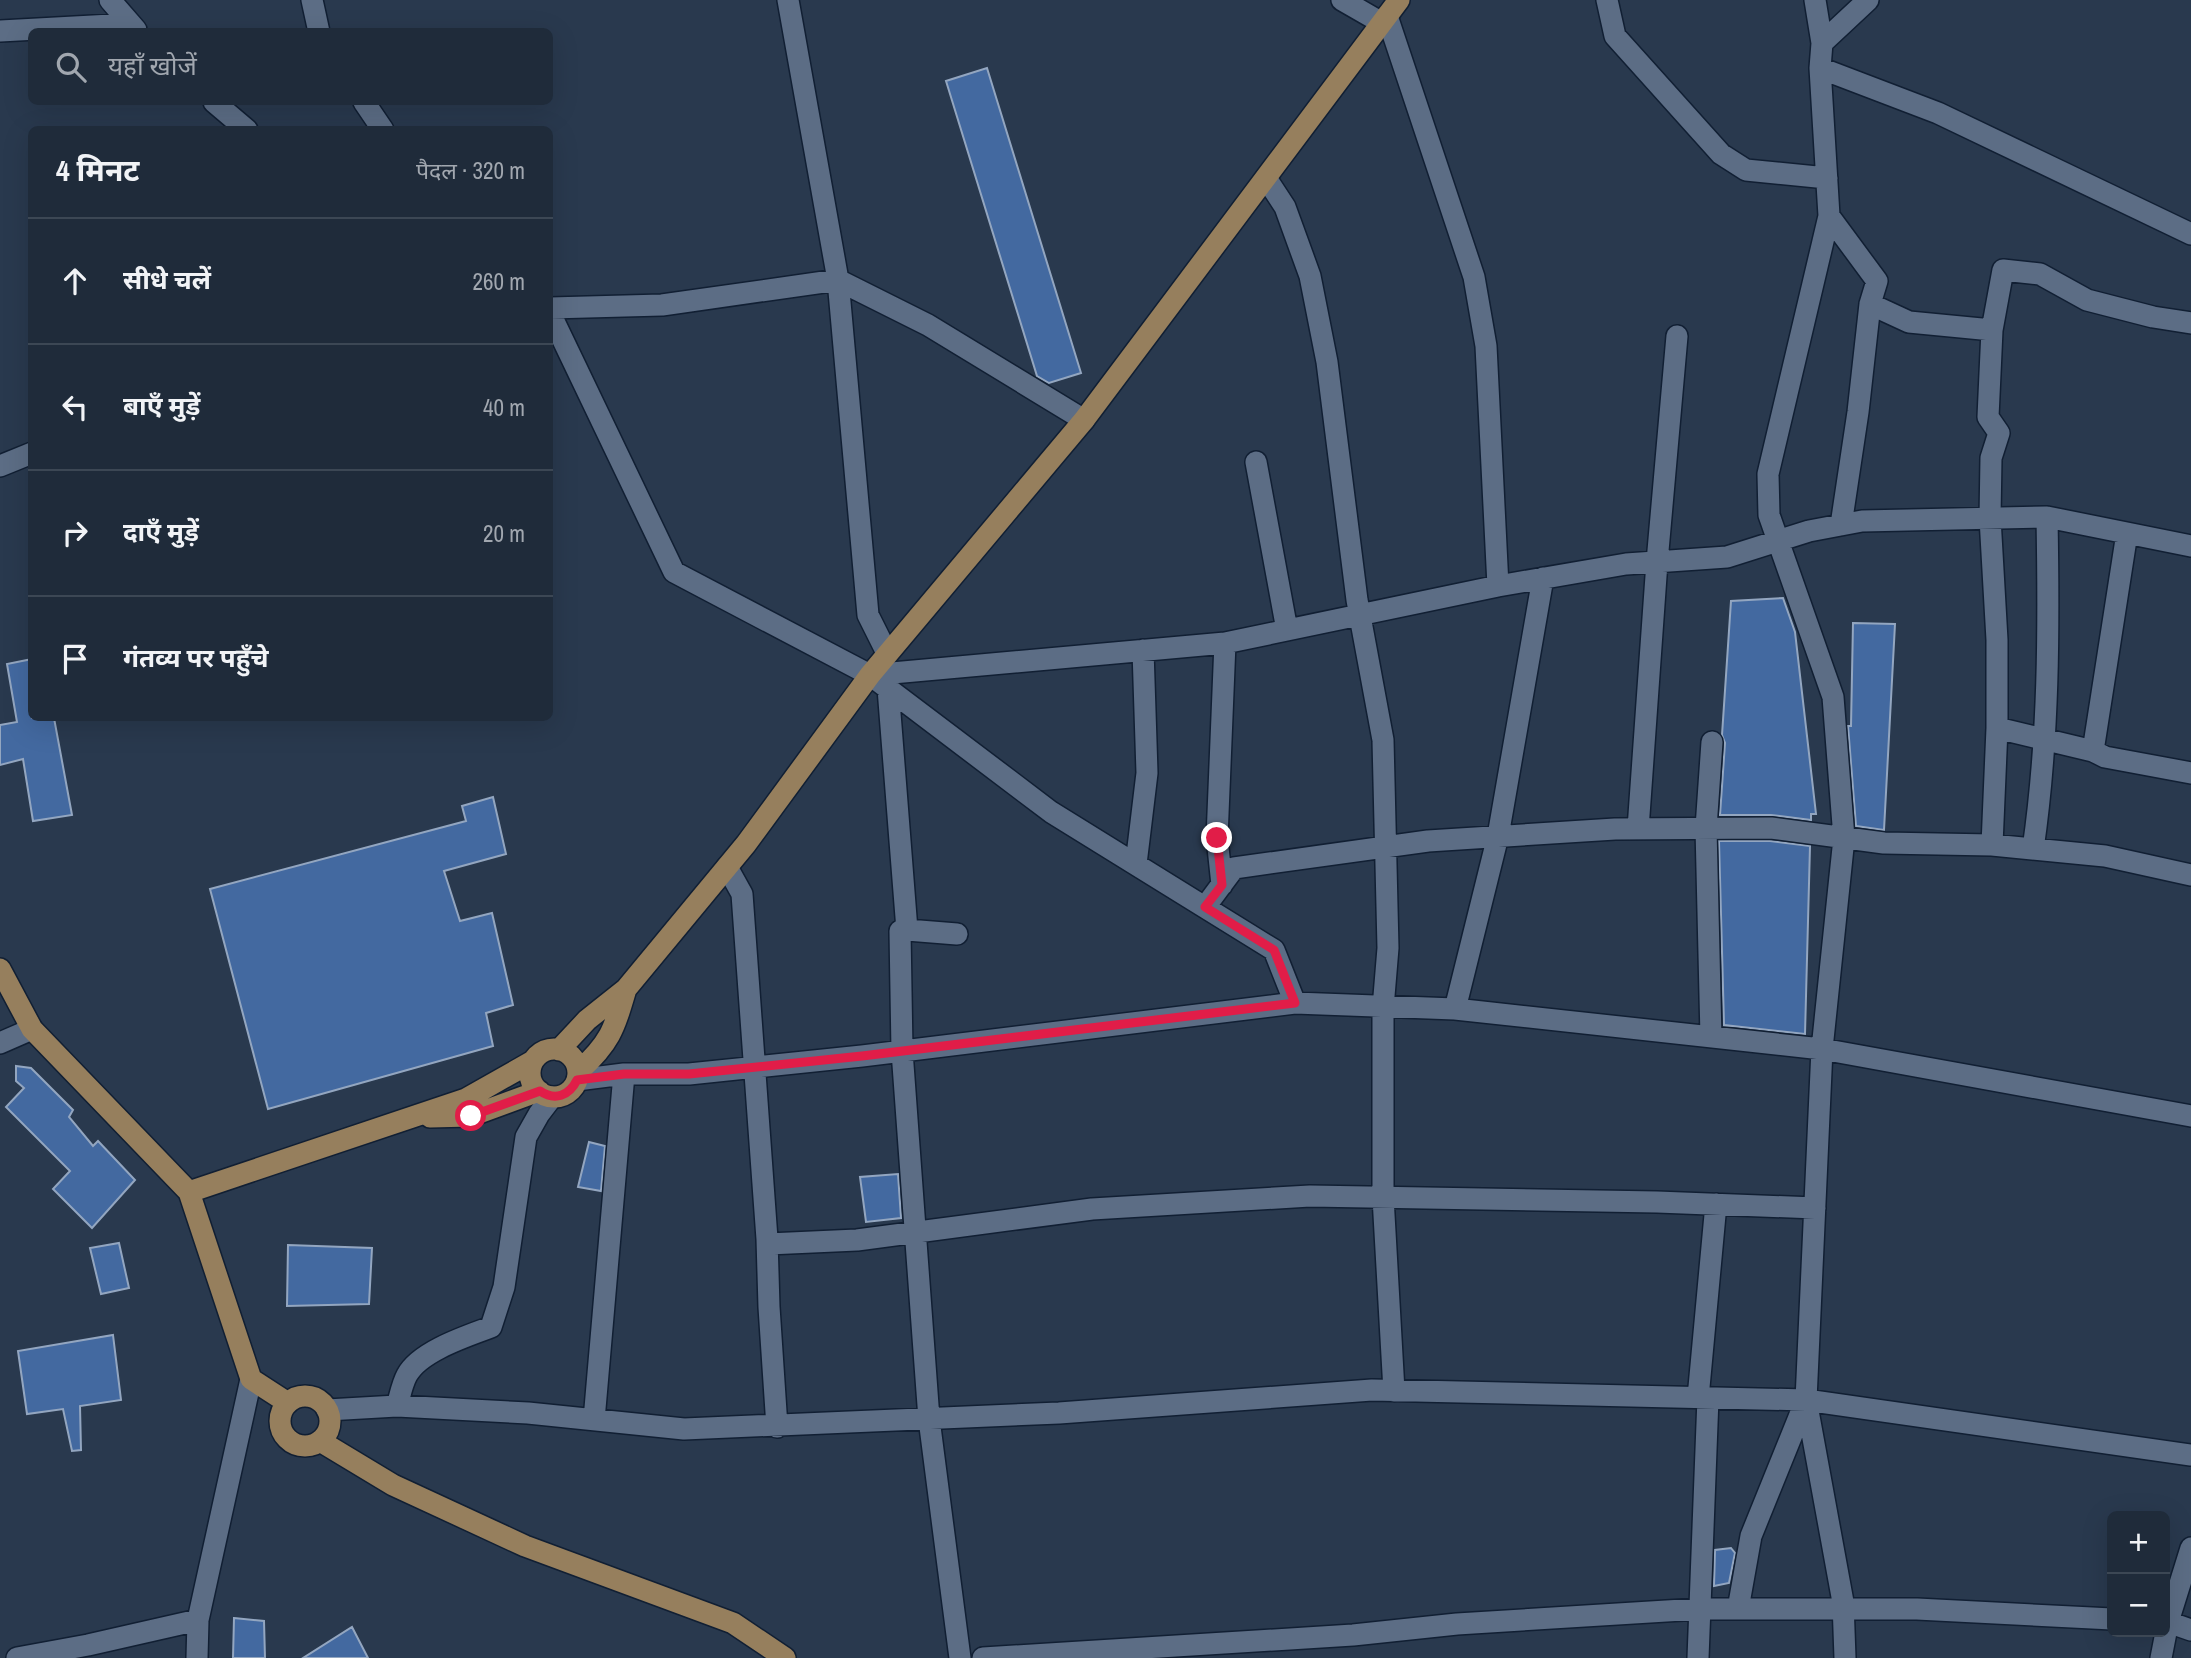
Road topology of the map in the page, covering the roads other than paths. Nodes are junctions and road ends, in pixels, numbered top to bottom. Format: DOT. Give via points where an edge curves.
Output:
graph roads {
  1 [pos="110,0"];
  2 [pos="312,0"];
  3 [pos="788,0"];
  4 [pos="1342,0"];
  5 [pos="1607,0"];
  6 [pos="1815,0"];
  7 [pos="1868,0"];
  8 [pos="1389,13"];
  9 [pos="134,28"];
  10 [pos="318,28"];
  11 [pos="28,30"];
  12 [pos="0,31"];
  13 [pos="1822,43"];
  14 [pos="1820,68"];
  15 [pos="218,105"];
  16 [pos="366,105"];
  17 [pos="242,126"];
  18 [pos="380,126"];
  19 [pos="1266,178"];
  20 [pos="1827,178"];
  21 [pos="1829,216"];
  22 [pos="2191,234"];
  23 [pos="838,280"];
  24 [pos="1870,304"];
  25 [pos="553,308"];
  26 [pos="553,319"];
  27 [pos="2191,323"];
  28 [pos="1992,330"];
  29 [pos="1677,336"];
  30 [pos="1084,420"];
  31 [pos="28,455"];
  32 [pos="1256,462"];
  33 [pos="0,466"];
  34 [pos="2047,517"];
  35 [pos="1990,518"];
  36 [pos="1842,525"];
  37 [pos="2127,533"];
  38 [pos="1777,540"];
  39 [pos="2191,546"];
  40 [pos="1657,562"];
  41 [pos="1543,578"];
  42 [pos="1498,586"];
  43 [pos="1359,615"];
  44 [pos="1287,630"];
  45 [pos="1225,643"];
  46 [pos="1143,650"];
  47 [pos="887,653"];
  48 [pos="870,675"];
  49 [pos="888,688"];
  50 [pos="1997,728"];
  51 [pos="2044,739"];
  52 [pos="1712,742"];
  53 [pos="2093,751"];
  54 [pos="2191,773"];
  55 [pos="1706,828"];
  56 [pos="1638,829"];
  57 [pos="1498,836"];
  58 [pos="1844,838"];
  59 [pos="1992,845"];
  60 [pos="1385,847"];
  61 [pos="2033,849"];
  62 [pos="1136,864"];
  63 [pos="727,867"];
  64 [pos="2191,875"];
  65 [pos="1222,885"];
  66 [pos="1205,907"];
  67 [pos="900,930"];
  68 [pos="957,934"];
  69 [pos="0,969"];
  70 [pos="626,989"];
  71 [pos="1295,1003"];
  72 [pos="1383,1008"];
  73 [pos="1455,1009"];
  74 [pos="32,1029"];
  75 [pos="1711,1037"];
  76 [pos="0,1043"];
  77 [pos="1822,1049"];
  78 [pos="559,1050"];
  79 [pos="902,1051"];
  80 [pos="533,1062"];
  81 [pos="755,1067"];
  82 [pos="624,1074"];
  83 [pos="578,1076"];
  84 [pos="546,1094"];
  85 [pos="2191,1116"];
  86 [pos="409,1118"];
  87 [pos="189,1192"];
  88 [pos="1383,1197"];
  89 [pos="1716,1204"];
  90 [pos="1815,1208"];
  91 [pos="916,1232"];
  92 [pos="768,1244"];
  93 [pos="251,1380"];
  94 [pos="1394,1391"];
  95 [pos="1703,1398"];
  96 [pos="1807,1400"];
  97 [pos="288,1404"];
  98 [pos="397,1406"];
  99 [pos="327,1410"];
  100 [pos="929,1419"];
  101 [pos="594,1420"];
  102 [pos="777,1427"];
  103 [pos="320,1441"];
  104 [pos="2191,1455"];
  105 [pos="2191,1548"];
  106 [pos="1699,1609"];
  107 [pos="1738,1609"];
  108 [pos="1843,1609"];
  109 [pos="2170,1610"];
  110 [pos="2107,1619"];
  111 [pos="198,1620"];
  112 [pos="2170,1623"];
  113 [pos="2191,1630"];
  114 [pos="2164,1637"];
  115 [pos="17,1658"];
  116 [pos="197,1658"];
  117 [pos="785,1658"];
  118 [pos="960,1658"];
  119 [pos="984,1658"];
  120 [pos="1698,1658"];
  121 [pos="1845,1658"];
  122 [pos="2161,1658"];
  1 -- 9 [label="street"];
  2 -- 10 [label="street"];
  3 -- 23 [label="street"];
  4 -- 8 [label="street"];
  5 -- 20 [label="street" via="1615,36 1721,154 1745,170"];
  6 -- 13 [label="street"];
  7 -- 13 [label="street"];
  8 -- 19 [label="main road"];
  8 -- 42 [label="street" via="1474,277 1486,346"];
  11 -- 12 [label="street"];
  13 -- 14 [label="street"];
  14 -- 20 [label="street"];
  14 -- 22 [label="street" via="1938,113"];
  15 -- 17 [label="street"];
  16 -- 18 [label="street"];
  19 -- 30 [label="main road"];
  19 -- 43 [label="street" via="1285,207 1310,276 1328,362"];
  20 -- 21 [label="street"];
  21 -- 24 [label="street" via="1877,281"];
  21 -- 38 [label="street" via="1768,474 1769,515"];
  23 -- 25 [label="street" via="662,305"];
  23 -- 30 [label="street" via="928,325"];
  23 -- 47 [label="street" via="869,615"];
  24 -- 28 [label="street" via="1909,322"];
  24 -- 36 [label="street"];
  26 -- 48 [label="street" via="674,572"];
  27 -- 28 [label="street" via="2087,300 2039,274 2003,270"];
  28 -- 35 [label="street" via="1988,417 1999,433 1991,458"];
  29 -- 40 [label="street"];
  30 -- 47 [label="main road"];
  31 -- 33 [label="street"];
  32 -- 44 [label="street"];
  34 -- 35 [label="street"];
  34 -- 37 [label="street"];
  34 -- 51 [label="street" via="2049,640"];
  35 -- 36 [label="street"];
  35 -- 50 [label="street"];
  36 -- 38 [label="street"];
  37 -- 39 [label="street"];
  37 -- 53 [label="street"];
  38 -- 40 [label="street" via="1727,557"];
  38 -- 58 [label="street" via="1833,697"];
  40 -- 41 [label="street"];
  40 -- 56 [label="street"];
  41 -- 42 [label="street"];
  41 -- 57 [label="street"];
  42 -- 43 [label="street"];
  43 -- 44 [label="street"];
  43 -- 60 [label="street" via="1382,740"];
  44 -- 45 [label="street"];
  45 -- 46 [label="street"];
  45 -- 65 [label="street" via="1217,838"];
  46 -- 48 [label="street"];
  46 -- 62 [label="street" via="1147,773"];
  47 -- 48 [label="main road"];
  48 -- 49 [label="street"];
  48 -- 63 [label="main road"];
  49 -- 62 [label="street" via="1051,812"];
  49 -- 68 [label="street" via="907,930"];
  50 -- 51 [label="street"];
  50 -- 59 [label="street"];
  51 -- 53 [label="street"];
  51 -- 61 [label="street"];
  52 -- 55 [label="street"];
  53 -- 54 [label="street"];
  55 -- 56 [label="street"];
  55 -- 58 [label="street" via="1771,828"];
  55 -- 75 [label="street"];
  56 -- 57 [label="street"];
  57 -- 60 [label="street"];
  57 -- 73 [label="street"];
  58 -- 59 [label="street"];
  58 -- 77 [label="street"];
  59 -- 61 [label="street"];
  60 -- 65 [label="street" via="1234,868"];
  60 -- 72 [label="street" via="1388,948"];
  61 -- 64 [label="street" via="2105,856"];
  62 -- 66 [label="street"];
  63 -- 70 [label="main road"];
  63 -- 81 [label="street" via="742,894"];
  65 -- 66 [label="street"];
  66 -- 71 [label="street" via="1274,950"];
  67 -- 79 [label="street"];
  69 -- 74 [label="main road"];
  70 -- 78 [label="main road"];
  70 -- 83 [label="main road" via="615,1029"];
  71 -- 72 [label="street"];
  71 -- 79 [label="street"];
  72 -- 73 [label="street"];
  72 -- 88 [label="street"];
  73 -- 75 [label="street"];
  74 -- 76 [label="street"];
  74 -- 87 [label="main road"];
  75 -- 77 [label="street"];
  77 -- 85 [label="street"];
  77 -- 90 [label="street"];
  78 -- 80 [label="main road" via="544,1051"];
  78 -- 83 [label="main road" via="572,1058"];
  79 -- 81 [label="street"];
  79 -- 91 [label="street"];
  80 -- 84 [label="main road" via="531,1078"];
  80 -- 86 [label="main road" via="466,1099"];
  81 -- 82 [label="street"];
  81 -- 92 [label="street"];
  82 -- 83 [label="street"];
  82 -- 101 [label="street"];
  83 -- 84 [label="main road" via="567,1093"];
  84 -- 86 [label="main road" via="471,1116"];
  84 -- 98 [label="street" via="526,1137 505,1287 491,1327 426,1356 408,1373"];
  86 -- 87 [label="main road"];
  87 -- 93 [label="main road"];
  88 -- 89 [label="street"];
  88 -- 91 [label="street" via="1310,1196 1092,1209"];
  88 -- 94 [label="street"];
  89 -- 90 [label="street"];
  89 -- 95 [label="street"];
  90 -- 96 [label="street"];
  91 -- 92 [label="street"];
  91 -- 100 [label="street"];
  92 -- 102 [label="street"];
  93 -- 97 [label="main road"];
  93 -- 111 [label="street"];
  94 -- 95 [label="street"];
  94 -- 100 [label="street"];
  95 -- 96 [label="street"];
  95 -- 106 [label="street"];
  96 -- 104 [label="street"];
  96 -- 107 [label="street" via="1751,1536"];
  96 -- 108 [label="street"];
  97 -- 99 [label="main road" via="309,1397"];
  97 -- 103 [label="main road" via="281,1415 285,1435 301,1446"];
  98 -- 99 [label="street"];
  98 -- 101 [label="street"];
  99 -- 103 [label="main road" via="328,1430"];
  100 -- 102 [label="street"];
  100 -- 118 [label="street"];
  101 -- 102 [label="street" via="684,1429"];
  103 -- 117 [label="main road" via="393,1485 525,1546 733,1623"];
  105 -- 109 [label="street"];
  106 -- 107 [label="street"];
  106 -- 119 [label="street"];
  106 -- 120 [label="street"];
  107 -- 108 [label="street"];
  108 -- 110 [label="street"];
  108 -- 121 [label="street"];
  111 -- 115 [label="street"];
  111 -- 116 [label="street"];
  112 -- 113 [label="street"];
  114 -- 122 [label="street"];
}
